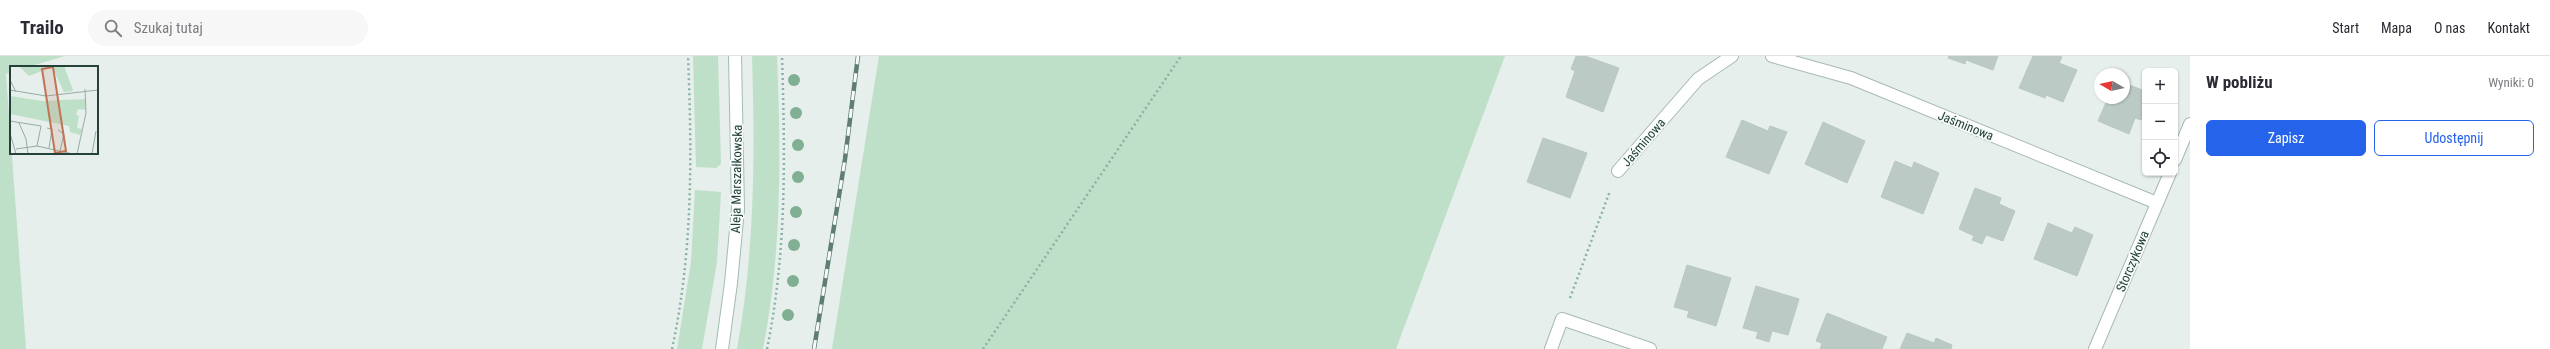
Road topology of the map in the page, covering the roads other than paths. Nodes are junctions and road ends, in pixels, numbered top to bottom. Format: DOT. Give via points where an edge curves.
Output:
graph roads {
  1 [pos="735,56"];
  2 [pos="1732,56"];
  3 [pos="1772,56"];
  4 [pos="2190,124"];
  5 [pos="2178,153"];
  6 [pos="1618,171"];
  7 [pos="2169,176"];
  8 [pos="2157,203"];
  9 [pos="722,349"];
  10 [pos="1551,349"];
  11 [pos="1650,349"];
  12 [pos="2095,349"];
  1 -- 9 [label="street, Aleja Marszałkowska" via="738,209 732,283"];
  2 -- 6 [label="street, Jaśminowa" via="1698,79"];
  3 -- 8 [label="street, Jaśminowa" via="1851,78"];
  4 -- 5 [label="street"];
  7 -- 8 [label="street, Storczykowa"];
  8 -- 12 [label="street, Storczykowa"];
  10 -- 11 [label="street" via="1562,319"];
}
